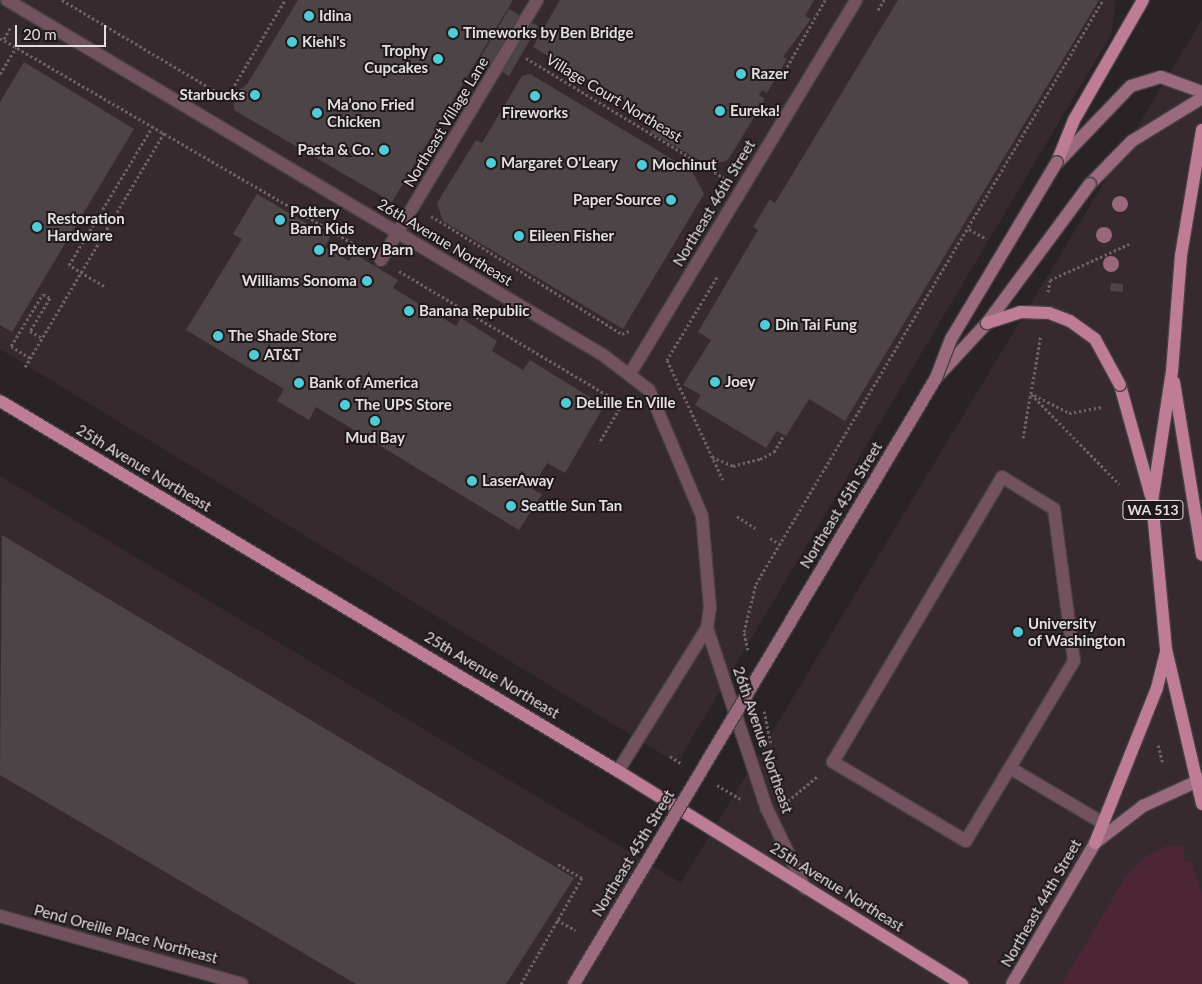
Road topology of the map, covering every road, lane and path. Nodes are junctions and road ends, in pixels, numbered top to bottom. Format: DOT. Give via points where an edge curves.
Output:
graph roads {
  1 [pos="7,0"];
  2 [pos="62,0"];
  3 [pos="285,0"];
  4 [pos="537,0"];
  5 [pos="856,0"];
  6 [pos="1103,0"];
  7 [pos="1144,0"];
  8 [pos="12,25"];
  9 [pos="2,38"];
  10 [pos="16,47"];
  11 [pos="509,48"];
  12 [pos="0,74"];
  13 [pos="1202,92"];
  14 [pos="227,98"];
  15 [pos="1202,98"];
  16 [pos="233,101"];
  17 [pos="154,124"];
  18 [pos="1202,130"];
  19 [pos="165,131"];
  20 [pos="1058,162"];
  21 [pos="719,186"];
  22 [pos="415,207"];
  23 [pos="398,233"];
  24 [pos="1129,244"];
  25 [pos="381,260"];
  26 [pos="722,269"];
  27 [pos="81,272"];
  28 [pos="1050,280"];
  29 [pos="104,286"];
  30 [pos="636,321"];
  31 [pos="987,322"];
  32 [pos="42,338"];
  33 [pos="30,358"];
  34 [pos="25,366"];
  35 [pos="1172,371"];
  36 [pos="631,372"];
  37 [pos="936,378"];
  38 [pos="1031,394"];
  39 [pos="0,401"];
  40 [pos="1102,407"];
  41 [pos="784,435"];
  42 [pos="1023,438"];
  43 [pos="599,443"];
  44 [pos="712,457"];
  45 [pos="723,480"];
  46 [pos="1119,484"];
  47 [pos="1152,501"];
  48 [pos="737,516"];
  49 [pos="755,528"];
  50 [pos="770,538"];
  51 [pos="780,544"];
  52 [pos="1202,555"];
  53 [pos="707,628"];
  54 [pos="1166,649"];
  55 [pos="751,660"];
  56 [pos="762,706"];
  57 [pos="772,752"];
  58 [pos="833,762"];
  59 [pos="1010,768"];
  60 [pos="618,771"];
  61 [pos="1199,780"];
  62 [pos="783,795"];
  63 [pos="786,803"];
  64 [pos="1202,804"];
  65 [pos="788,809"];
  66 [pos="1102,823"];
  67 [pos="1095,843"];
  68 [pos="558,864"];
  69 [pos="805,888"];
  70 [pos="0,916"];
  71 [pos="558,920"];
  72 [pos="575,930"];
  73 [pos="242,984"];
  74 [pos="521,984"];
  75 [pos="574,984"];
  76 [pos="962,984"];
  77 [pos="1012,984"];
  1 -- 23 [label="street, 26th Avenue Northeast"];
  2 -- 14 [label="path"];
  3 -- 14 [label="path"];
  4 -- 11 [label="street, Northeast Village Lane"];
  5 -- 36 [label="street, Northeast 46th Street"];
  6 -- 51 [label="path"];
  7 -- 20 [label="main road" via="1074,120"];
  8 -- 9 [label="path"];
  9 -- 10 [label="path"];
  10 -- 12 [label="path"];
  10 -- 17 [label="path"];
  11 -- 21 [label="path, Village Court Northeast" via="724,178"];
  11 -- 22 [label="street, Northeast Village Lane"];
  13 -- 20 [label="main road" via="1161,77 1131,86"];
  14 -- 16 [label="path"];
  15 -- 31 [label="main road, Northeast 45th Street, bridge" via="1132,141 1090,184"];
  17 -- 19 [label="path"];
  17 -- 27 [label="path" via="69,265"];
  18 -- 35 [label="main road, WA 513" via="1181,255"];
  19 -- 25 [label="path"];
  19 -- 27 [label="path"];
  20 -- 37 [label="main road, bridge" via="951,339"];
  22 -- 23 [label="street, Northeast Village Lane"];
  22 -- 30 [label="path" via="601,317 622,334"];
  23 -- 25 [label="street, Northeast Village Lane"];
  23 -- 36 [label="street, 26th Avenue Northeast"];
  24 -- 28 [label="path"];
  25 -- 43 [label="path" via="622,404"];
  26 -- 44 [label="path" via="667,360"];
  27 -- 29 [label="path"];
  27 -- 32 [label="path"];
  31 -- 37 [label="main road, Northeast 45th Street, bridge"];
  31 -- 47 [label="main road, bridge" via="1020,312 1049,313 1070,321 1095,340 1120,385"];
  32 -- 33 [label="path"];
  32 -- 33 [label="path" via="30,331 50,298 42,294 11,346"];
  33 -- 34 [label="path"];
  35 -- 47 [label="main road, WA 513"];
  35 -- 52 [label="main road, WA 513"];
  36 -- 53 [label="street, 26th Avenue Northeast" via="649,390 695,494 709,561"];
  37 -- 75 [label="main road, Northeast 45th Street, bridge"];
  38 -- 40 [label="path" via="1069,413"];
  38 -- 42 [label="path"];
  38 -- 46 [label="path"];
  39 -- 60 [label="main road, 25th Avenue Northeast"];
  41 -- 44 [label="path" via="774,452 760,460 732,466"];
  44 -- 45 [label="path"];
  47 -- 54 [label="main road, WA 513"];
  48 -- 49 [label="path"];
  50 -- 51 [label="path"];
  51 -- 55 [label="path" via="756,584 744,632"];
  53 -- 60 [label="street"];
  53 -- 69 [label="street, 26th Avenue Northeast" via="767,809"];
  54 -- 61 [label="main road, WA 513"];
  54 -- 66 [label="main road" via="1157,688"];
  56 -- 57 [label="path"];
  58 -- 59 [label="street" via="966,841"];
  58 -- 59 [label="street" via="1002,477 1054,509 1074,661"];
  58 -- 63 [label="path"];
  59 -- 66 [label="street"];
  60 -- 69 [label="main road, 25th Avenue Northeast"];
  61 -- 64 [label="main road, WA 513"];
  61 -- 67 [label="main road, Northeast 44th Street" via="1143,806"];
  62 -- 63 [label="path"];
  63 -- 65 [label="path"];
  66 -- 67 [label="main road"];
  67 -- 77 [label="main road, Northeast 44th Street"];
  68 -- 71 [label="path" via="582,878"];
  69 -- 76 [label="main road, 25th Avenue Northeast"];
  70 -- 73 [label="street, Pend Oreille Place Northeast"];
  71 -- 72 [label="path"];
  71 -- 74 [label="path"];
}
